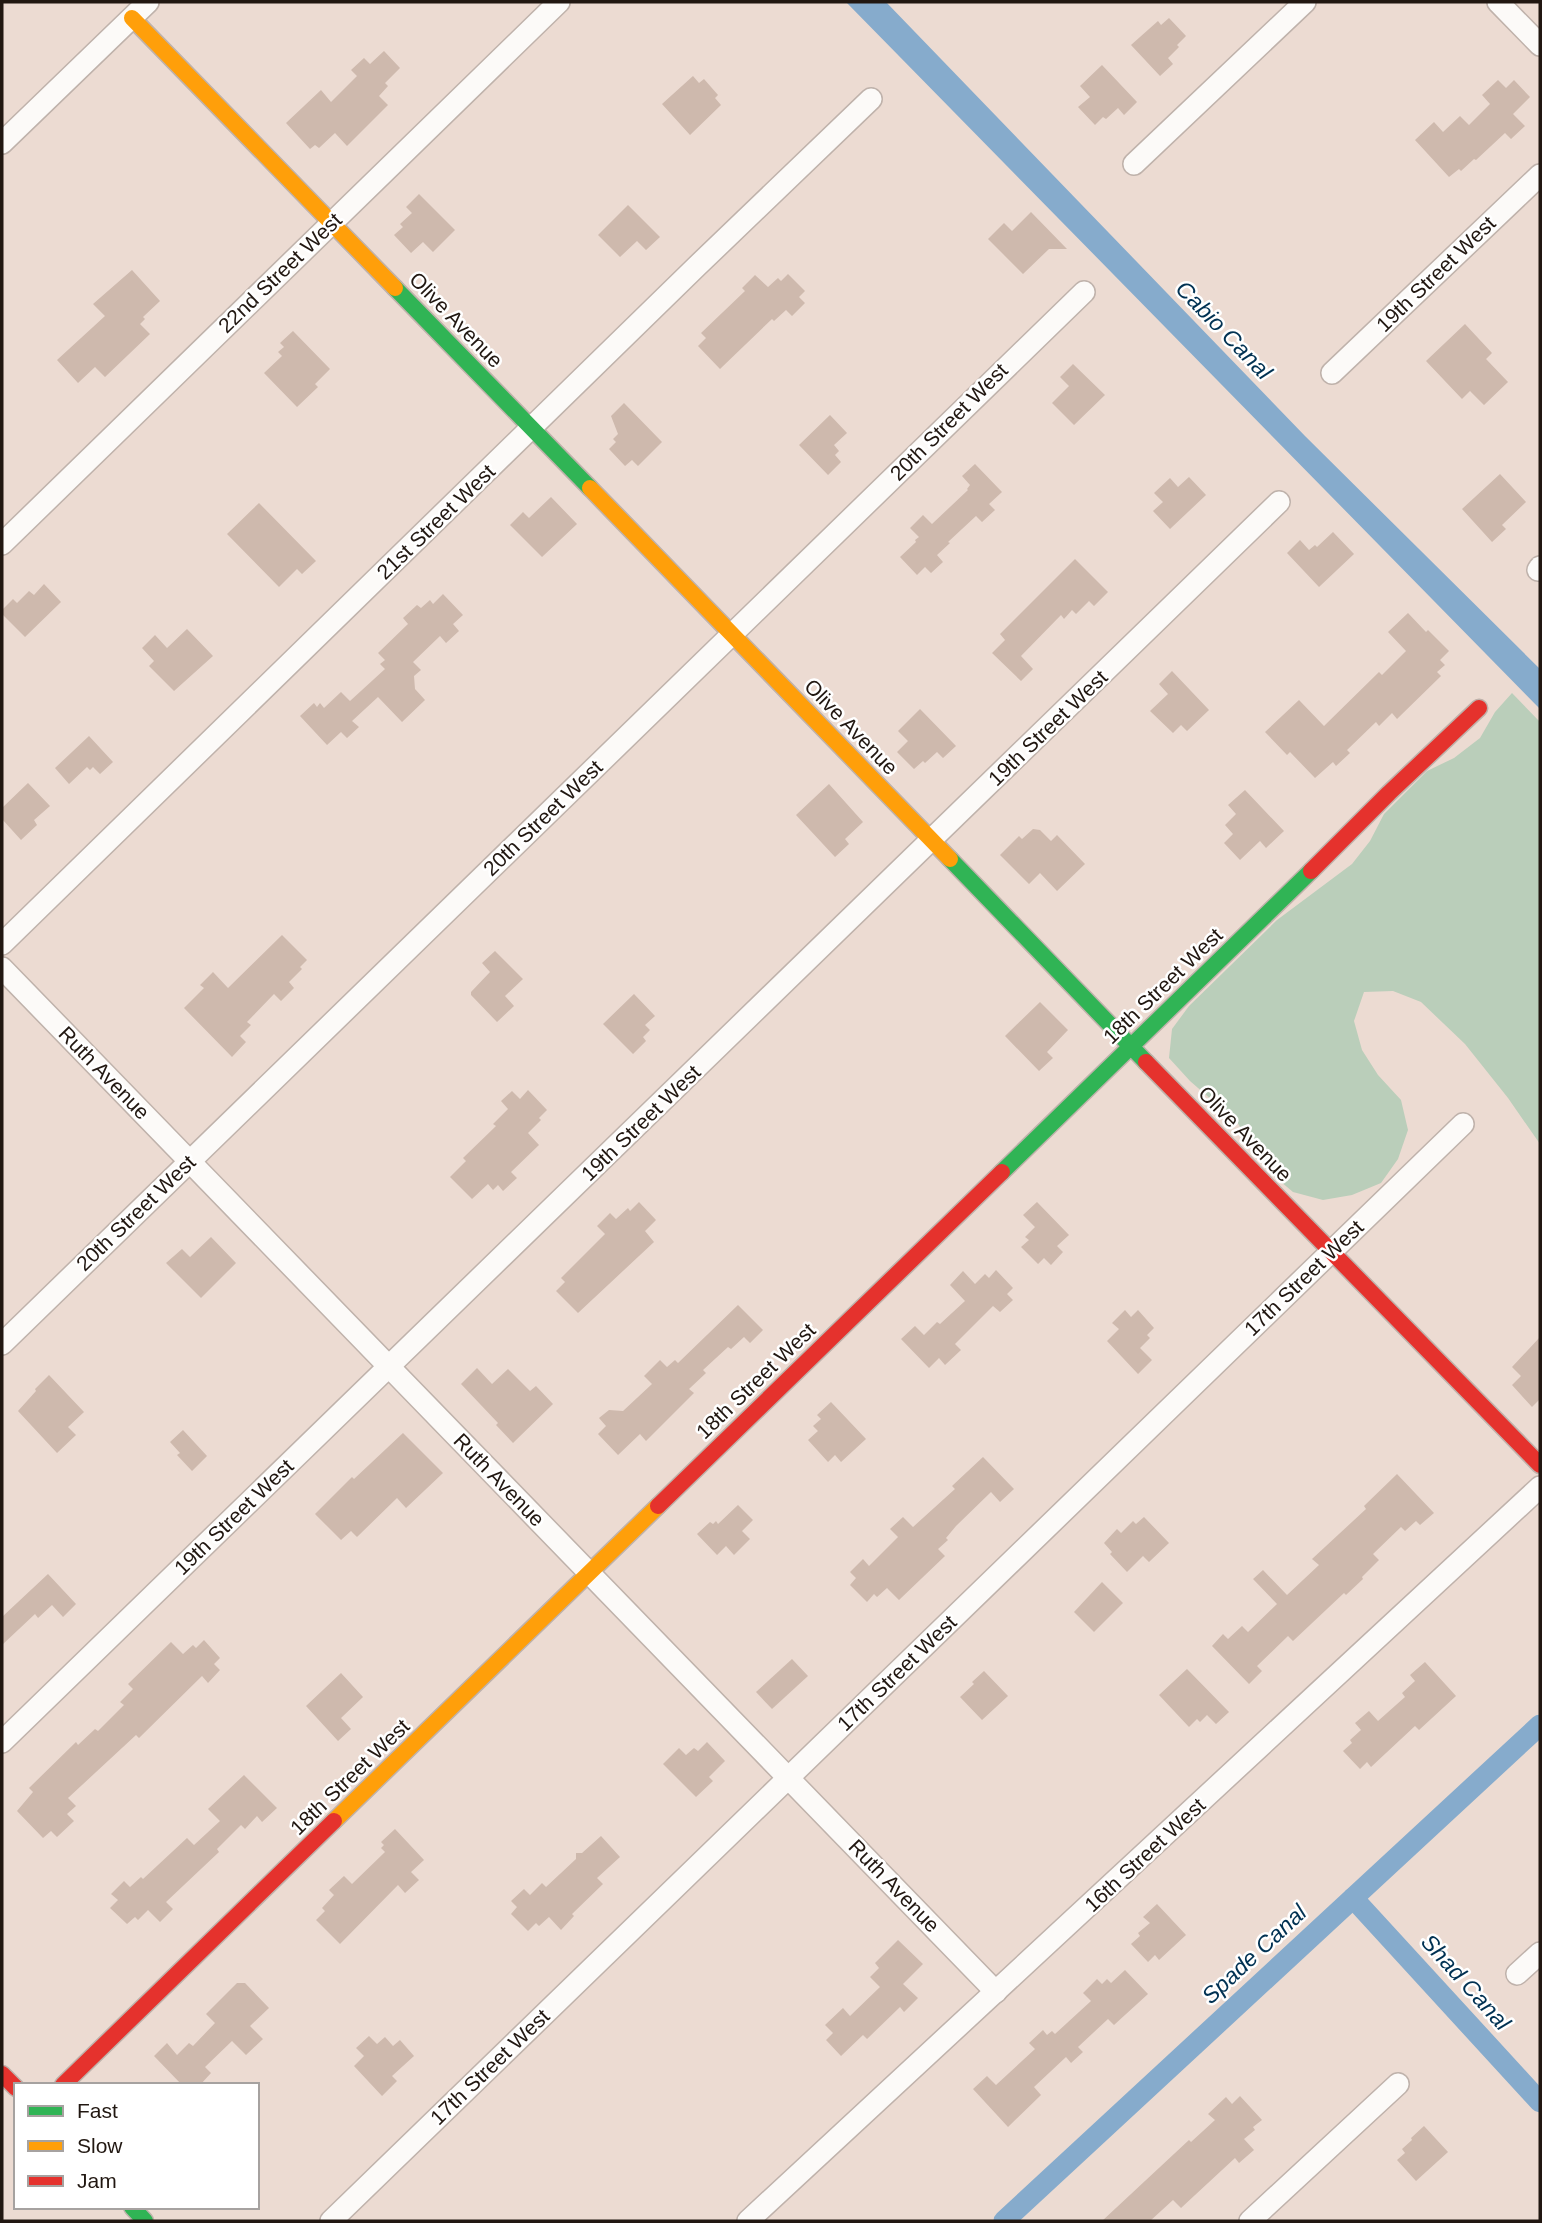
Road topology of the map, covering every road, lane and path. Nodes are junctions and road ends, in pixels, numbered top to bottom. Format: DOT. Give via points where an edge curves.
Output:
graph roads {
  1 [pos="148,2"];
  2 [pos="559,2"];
  3 [pos="1305,2"];
  4 [pos="1498,2"];
  5 [pos="132,18"];
  6 [pos="1540,46"];
  7 [pos="871,99"];
  8 [pos="2,143"];
  9 [pos="1134,164"];
  10 [pos="1540,176"];
  11 [pos="332,223"];
  12 [pos="1084,292"];
  13 [pos="1332,373"];
  14 [pos="532,429"];
  15 [pos="1279,502"];
  16 [pos="2,544"];
  17 [pos="732,635"];
  18 [pos="1479,708"];
  19 [pos="932,840"];
  20 [pos="2,944"];
  21 [pos="2,968"];
  22 [pos="1130,1047"];
  23 [pos="1463,1124"];
  24 [pos="190,1161"];
  25 [pos="1331,1252"];
  26 [pos="2,1344"];
  27 [pos="389,1367"];
  28 [pos="1540,1465"];
  29 [pos="1540,1487"];
  30 [pos="589,1573"];
  31 [pos="2,1742"];
  32 [pos="789,1778"];
  33 [pos="1540,1953"];
  34 [pos="1517,1974"];
  35 [pos="996,1992"];
  36 [pos="65,2083"];
  37 [pos="1398,2084"];
  38 [pos="331,2221"];
  39 [pos="748,2221"];
  40 [pos="1250,2221"];
  1 -- 5 [label="street"];
  2 -- 11 [label="street, 22nd Street West"];
  3 -- 9 [label="street"];
  4 -- 6 [label="street"];
  5 -- 8 [label="street"];
  5 -- 11 [label="street, Olive Avenue"];
  7 -- 14 [label="street, 21st Street West"];
  10 -- 13 [label="street, 19th Street West"];
  11 -- 14 [label="street, Olive Avenue"];
  11 -- 16 [label="street, 22nd Street West"];
  12 -- 17 [label="street, 20th Street West"];
  14 -- 17 [label="street, Olive Avenue"];
  14 -- 20 [label="street, 21st Street West"];
  15 -- 19 [label="street, 19th Street West"];
  17 -- 19 [label="street, Olive Avenue"];
  17 -- 24 [label="street, 20th Street West"];
  18 -- 22 [label="street, 18th Street West"];
  19 -- 22 [label="street, Olive Avenue"];
  19 -- 27 [label="street, 19th Street West"];
  21 -- 24 [label="street, Ruth Avenue"];
  22 -- 25 [label="street, Olive Avenue"];
  22 -- 30 [label="street, 18th Street West"];
  23 -- 25 [label="street, 17th Street West"];
  24 -- 26 [label="street, 20th Street West"];
  24 -- 27 [label="street, Ruth Avenue"];
  25 -- 28 [label="street, Olive Avenue"];
  25 -- 32 [label="street, 17th Street West"];
  27 -- 30 [label="street, Ruth Avenue"];
  27 -- 31 [label="street, 19th Street West"];
  29 -- 35 [label="street, 16th Street West"];
  30 -- 32 [label="street, Ruth Avenue"];
  30 -- 36 [label="street, 18th Street West"];
  32 -- 35 [label="street, Ruth Avenue"];
  32 -- 38 [label="street, 17th Street West"];
  33 -- 34 [label="street"];
  35 -- 39 [label="street, 16th Street West"];
  37 -- 40 [label="street"];
}
